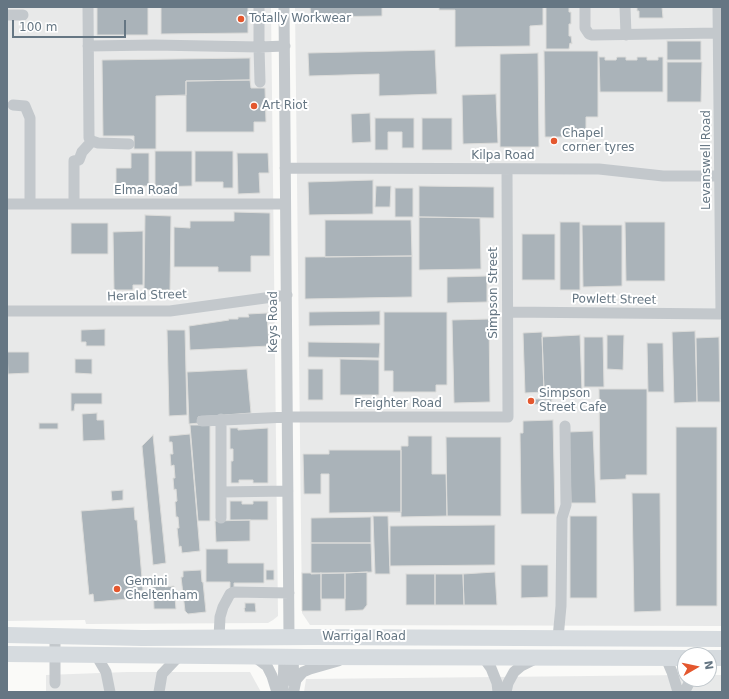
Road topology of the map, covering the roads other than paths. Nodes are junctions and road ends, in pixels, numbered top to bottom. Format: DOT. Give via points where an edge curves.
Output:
graph roads {
  1 [pos="88,7"];
  2 [pos="259,7"];
  3 [pos="284,7"];
  4 [pos="584,7"];
  5 [pos="625,7"];
  6 [pos="718,7"];
  7 [pos="7,15"];
  8 [pos="23,15"];
  9 [pos="719,33"];
  10 [pos="626,35"];
  11 [pos="88,46"];
  12 [pos="285,46"];
  13 [pos="259,47"];
  14 [pos="260,82"];
  15 [pos="13,105"];
  16 [pos="721,113"];
  17 [pos="92,141"];
  18 [pos="129,144"];
  19 [pos="286,168"];
  20 [pos="507,169"];
  21 [pos="719,176"];
  22 [pos="7,204"];
  23 [pos="30,204"];
  24 [pos="74,204"];
  25 [pos="285,204"];
  26 [pos="287,295"];
  27 [pos="7,311"];
  28 [pos="508,312"];
  29 [pos="721,314"];
  30 [pos="288,417"];
  31 [pos="508,417"];
  32 [pos="221,419"];
  33 [pos="202,420"];
  34 [pos="565,426"];
  35 [pos="288,491"];
  36 [pos="221,492"];
  37 [pos="221,518"];
  38 [pos="289,593"];
  39 [pos="7,635"];
  40 [pos="55,636"];
  41 [pos="289,637"];
  42 [pos="219,638"];
  43 [pos="558,638"];
  44 [pos="631,639"];
  45 [pos="722,639"];
  46 [pos="7,654"];
  47 [pos="55,654"];
  48 [pos="96,655"];
  49 [pos="179,656"];
  50 [pos="255,657"];
  51 [pos="288,657"];
  52 [pos="352,657"];
  53 [pos="480,657"];
  54 [pos="538,658"];
  55 [pos="631,658"];
  56 [pos="666,658"];
  57 [pos="677,658"];
  58 [pos="55,683"];
  59 [pos="294,691"];
  60 [pos="110,692"];
  61 [pos="159,692"];
  62 [pos="277,692"];
  63 [pos="283,692"];
  64 [pos="498,692"];
  65 [pos="506,692"];
  66 [pos="678,692"];
  1 -- 11 [label="street"];
  2 -- 13 [label="street"];
  3 -- 12 [label="street, Keys Road"];
  4 -- 10 [label="street" via="585,28 588,34"];
  5 -- 10 [label="street"];
  6 -- 9 [label="street, Levanswell Road"];
  7 -- 8 [label="street"];
  9 -- 10 [label="street"];
  9 -- 16 [label="street, Levanswell Road"];
  11 -- 13 [label="street"];
  11 -- 17 [label="street" via="88,132"];
  12 -- 13 [label="street"];
  12 -- 19 [label="street, Keys Road"];
  13 -- 14 [label="street"];
  15 -- 23 [label="street" via="25,106 30,118"];
  16 -- 21 [label="street, Levanswell Road"];
  17 -- 18 [label="street"];
  17 -- 24 [label="street" via="82,152 79,160 74,161"];
  19 -- 20 [label="street, Kilpa Road"];
  19 -- 25 [label="street, Keys Road"];
  20 -- 21 [label="street, Kilpa Road" via="599,169 662,176"];
  20 -- 28 [label="street, Simpson Street"];
  21 -- 29 [label="street, Levanswell Road"];
  22 -- 23 [label="street, Elma Road"];
  23 -- 24 [label="street, Elma Road"];
  24 -- 25 [label="street, Elma Road"];
  25 -- 26 [label="street, Keys Road"];
  26 -- 27 [label="street, Herald Street" via="170,311"];
  26 -- 30 [label="street, Keys Road"];
  28 -- 29 [label="street, Powlett Street"];
  28 -- 31 [label="street, Simpson Street"];
  30 -- 31 [label="street, Freighter Road"];
  30 -- 32 [label="street, Freighter Road"];
  30 -- 35 [label="street, Keys Road"];
  32 -- 33 [label="street, Freighter Road"];
  32 -- 36 [label="street"];
  34 -- 43 [label="street" via="566,505 562,518"];
  35 -- 36 [label="street"];
  35 -- 38 [label="street, Keys Road"];
  36 -- 37 [label="street"];
  38 -- 41 [label="street, Keys Road"];
  38 -- 42 [label="street" via="230,594 220,617"];
  39 -- 40 [label="highway, Warrigal Road"];
  40 -- 42 [label="highway, Warrigal Road"];
  40 -- 47 [label="street"];
  41 -- 42 [label="highway, Warrigal Road"];
  41 -- 43 [label="highway, Warrigal Road"];
  41 -- 51 [label="highway"];
  43 -- 44 [label="highway, Warrigal Road"];
  44 -- 45 [label="highway, Warrigal Road"];
  44 -- 55 [label="highway"];
  46 -- 47 [label="highway, Warrigal Road"];
  47 -- 48 [label="highway, Warrigal Road"];
  47 -- 58 [label="street"];
  48 -- 49 [label="highway, Warrigal Road"];
  48 -- 60 [label="street" via="106,672"];
  49 -- 50 [label="highway, Warrigal Road"];
  49 -- 61 [label="street" via="162,674"];
  50 -- 51 [label="highway, Warrigal Road"];
  50 -- 62 [label="street" via="267,666"];
  51 -- 52 [label="highway, Warrigal Road"];
  51 -- 59 [label="street"];
  51 -- 63 [label="street"];
  52 -- 53 [label="highway, Warrigal Road"];
  52 -- 59 [label="street" via="304,672 296,680"];
  53 -- 54 [label="highway, Warrigal Road"];
  53 -- 64 [label="street" via="491,668"];
  54 -- 55 [label="highway, Warrigal Road"];
  54 -- 65 [label="street" via="516,670"];
  55 -- 56 [label="highway, Warrigal Road"];
  56 -- 57 [label="highway, Warrigal Road"];
  56 -- 66 [label="street"];
}
